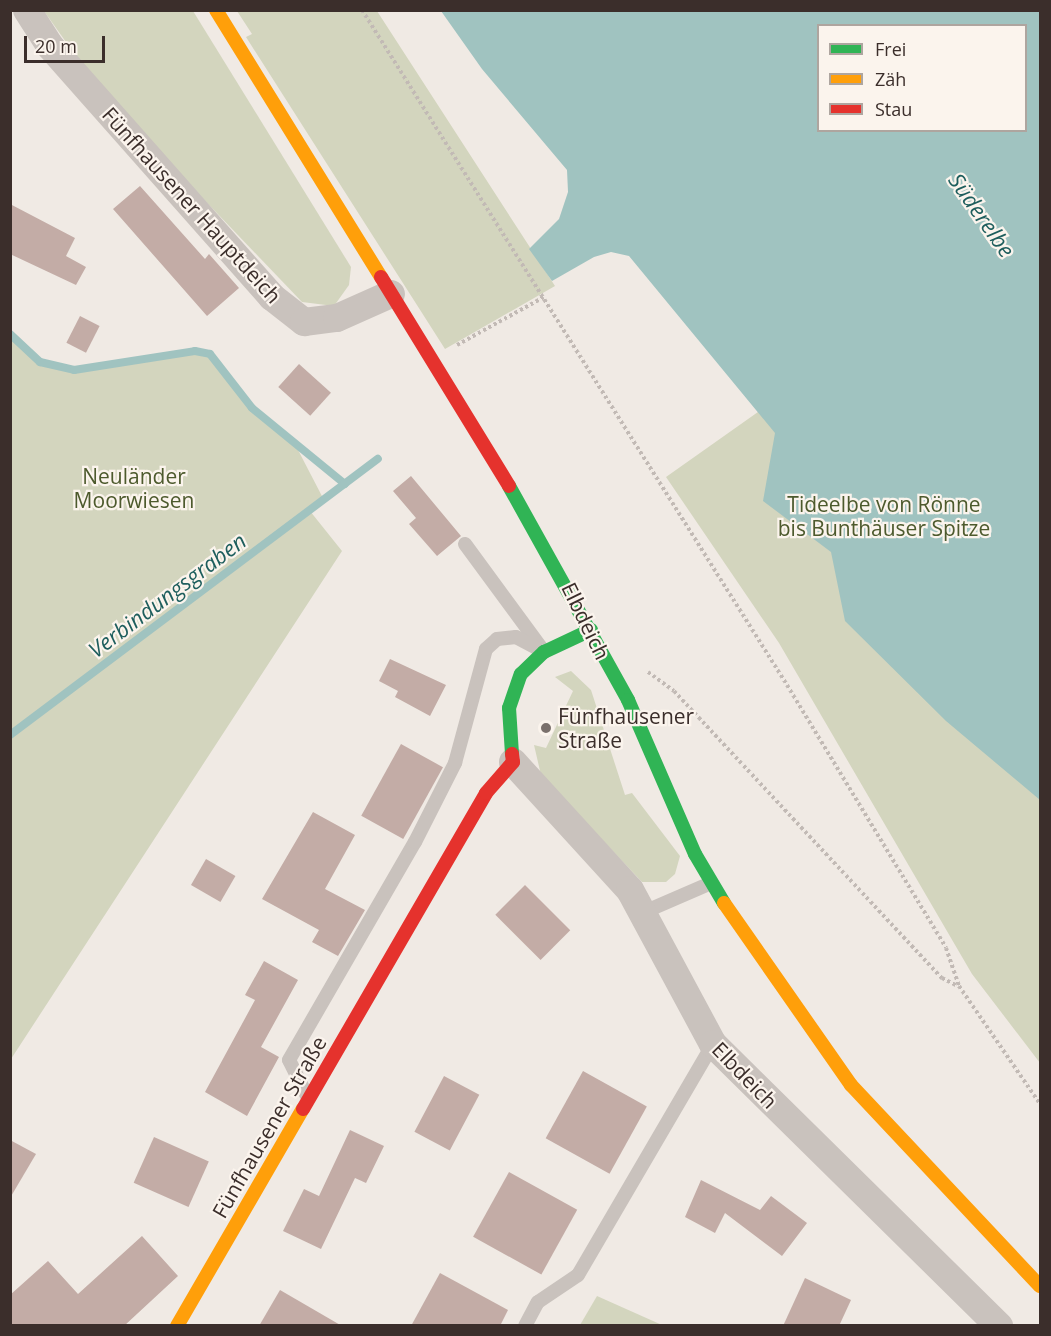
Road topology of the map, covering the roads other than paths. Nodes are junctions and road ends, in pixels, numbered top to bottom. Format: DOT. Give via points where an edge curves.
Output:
graph roads {
  1 [pos="27,10"];
  2 [pos="216,10"];
  3 [pos="391,294"];
  4 [pos="465,544"];
  5 [pos="591,630"];
  6 [pos="544,652"];
  7 [pos="609,669"];
  8 [pos="622,727"];
  9 [pos="513,762"];
  10 [pos="655,804"];
  11 [pos="695,854"];
  12 [pos="711,883"];
  13 [pos="644,912"];
  14 [pos="713,1044"];
  15 [pos="309,1100"];
  16 [pos="1041,1286"];
  17 [pos="985,1320"];
  18 [pos="177,1326"];
  19 [pos="525,1326"];
  1 -- 3 [label="street, Fünfhausener Hauptdeich" via="50,46 280,304 304,322 337,318"];
  2 -- 3 [label="street"];
  3 -- 5 [label="street, Elbdeich" via="563,573"];
  4 -- 6 [label="lane"];
  5 -- 6 [label="street"];
  5 -- 7 [label="street, Elbdeich"];
  6 -- 9 [label="street" via="521,674 512,692 508,730"];
  6 -- 15 [label="lane" via="516,637 497,639 486,650 455,763 415,842 288,1060"];
  7 -- 8 [label="street, Elbdeich"];
  7 -- 11 [label="street, Elbdeich" via="628,700"];
  9 -- 13 [label="street, Elbdeich" via="630,890"];
  9 -- 15 [label="street, Fünfhausener Straße" via="486,793"];
  10 -- 11 [label="street, Elbdeich"];
  11 -- 12 [label="street, Elbdeich"];
  12 -- 13 [label="lane"];
  12 -- 16 [label="street, Elbdeich" via="764,966 851,1085 947,1192"];
  13 -- 14 [label="street, Elbdeich"];
  14 -- 17 [label="street, Elbdeich"];
  14 -- 19 [label="lane" via="579,1275 538,1302"];
  15 -- 18 [label="street, Fünfhausener Straße"];
}
